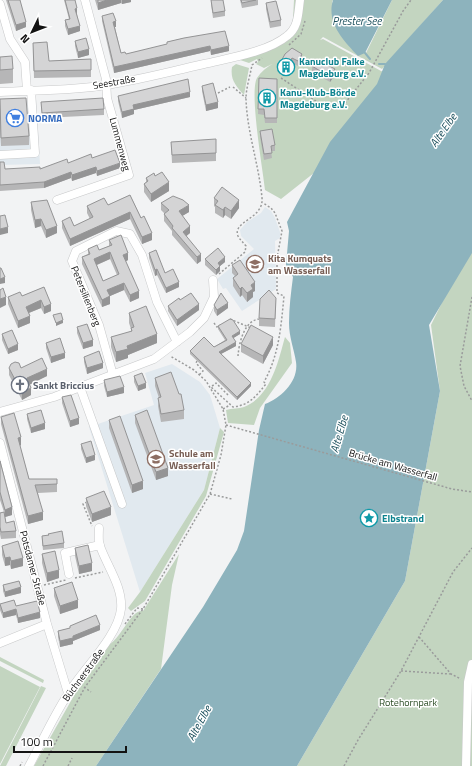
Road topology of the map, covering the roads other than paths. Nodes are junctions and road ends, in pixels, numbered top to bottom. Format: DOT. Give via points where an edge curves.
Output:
graph roads {
  1 [pos="85,0"];
  2 [pos="300,0"];
  3 [pos="0,4"];
  4 [pos="106,85"];
  5 [pos="29,90"];
  6 [pos="0,92"];
  7 [pos="0,155"];
  8 [pos="56,200"];
  9 [pos="213,280"];
  10 [pos="176,342"];
  11 [pos="113,375"];
  12 [pos="80,387"];
  13 [pos="0,412"];
  14 [pos="0,443"];
  15 [pos="122,504"];
  16 [pos="99,528"];
  17 [pos="26,540"];
  18 [pos="15,543"];
  19 [pos="100,545"];
  20 [pos="69,574"];
  21 [pos="48,624"];
  22 [pos="0,643"];
  23 [pos="472,664"];
  24 [pos="68,693"];
  25 [pos="29,766"];
  26 [pos="466,766"];
  1 -- 4 [label="street" via="96,35"];
  2 -- 4 [label="street, Seestraße" via="297,22 288,36 268,47 226,59"];
  3 -- 5 [label="street" via="10,39 25,62"];
  4 -- 5 [label="street, Seestraße"];
  4 -- 8 [label="street, Lummenweg" via="107,98 128,175"];
  5 -- 6 [label="street, Seestraße"];
  5 -- 7 [label="street" via="35,153"];
  9 -- 10 [label="street" via="214,297 208,312 199,324"];
  10 -- 11 [label="street" via="154,359"];
  10 -- 11 [label="street, Petersilienberg" via="157,302 142,255 130,234 116,231 89,244 76,251 72,261 99,325"];
  11 -- 12 [label="street"];
  12 -- 13 [label="street"];
  12 -- 15 [label="street"];
  14 -- 17 [label="street, Potsdamer Straße"];
  16 -- 19 [label="street"];
  17 -- 18 [label="street"];
  17 -- 21 [label="street, Potsdamer Straße"];
  19 -- 20 [label="street" via="65,553"];
  19 -- 24 [label="street, Büchnerstraße" via="120,596 121,610 104,645"];
  21 -- 22 [label="street"];
  21 -- 24 [label="street, Potsdamer Straße"];
  23 -- 26 [label="street" via="468,682"];
  24 -- 25 [label="street, Büchnerstraße"];
}
